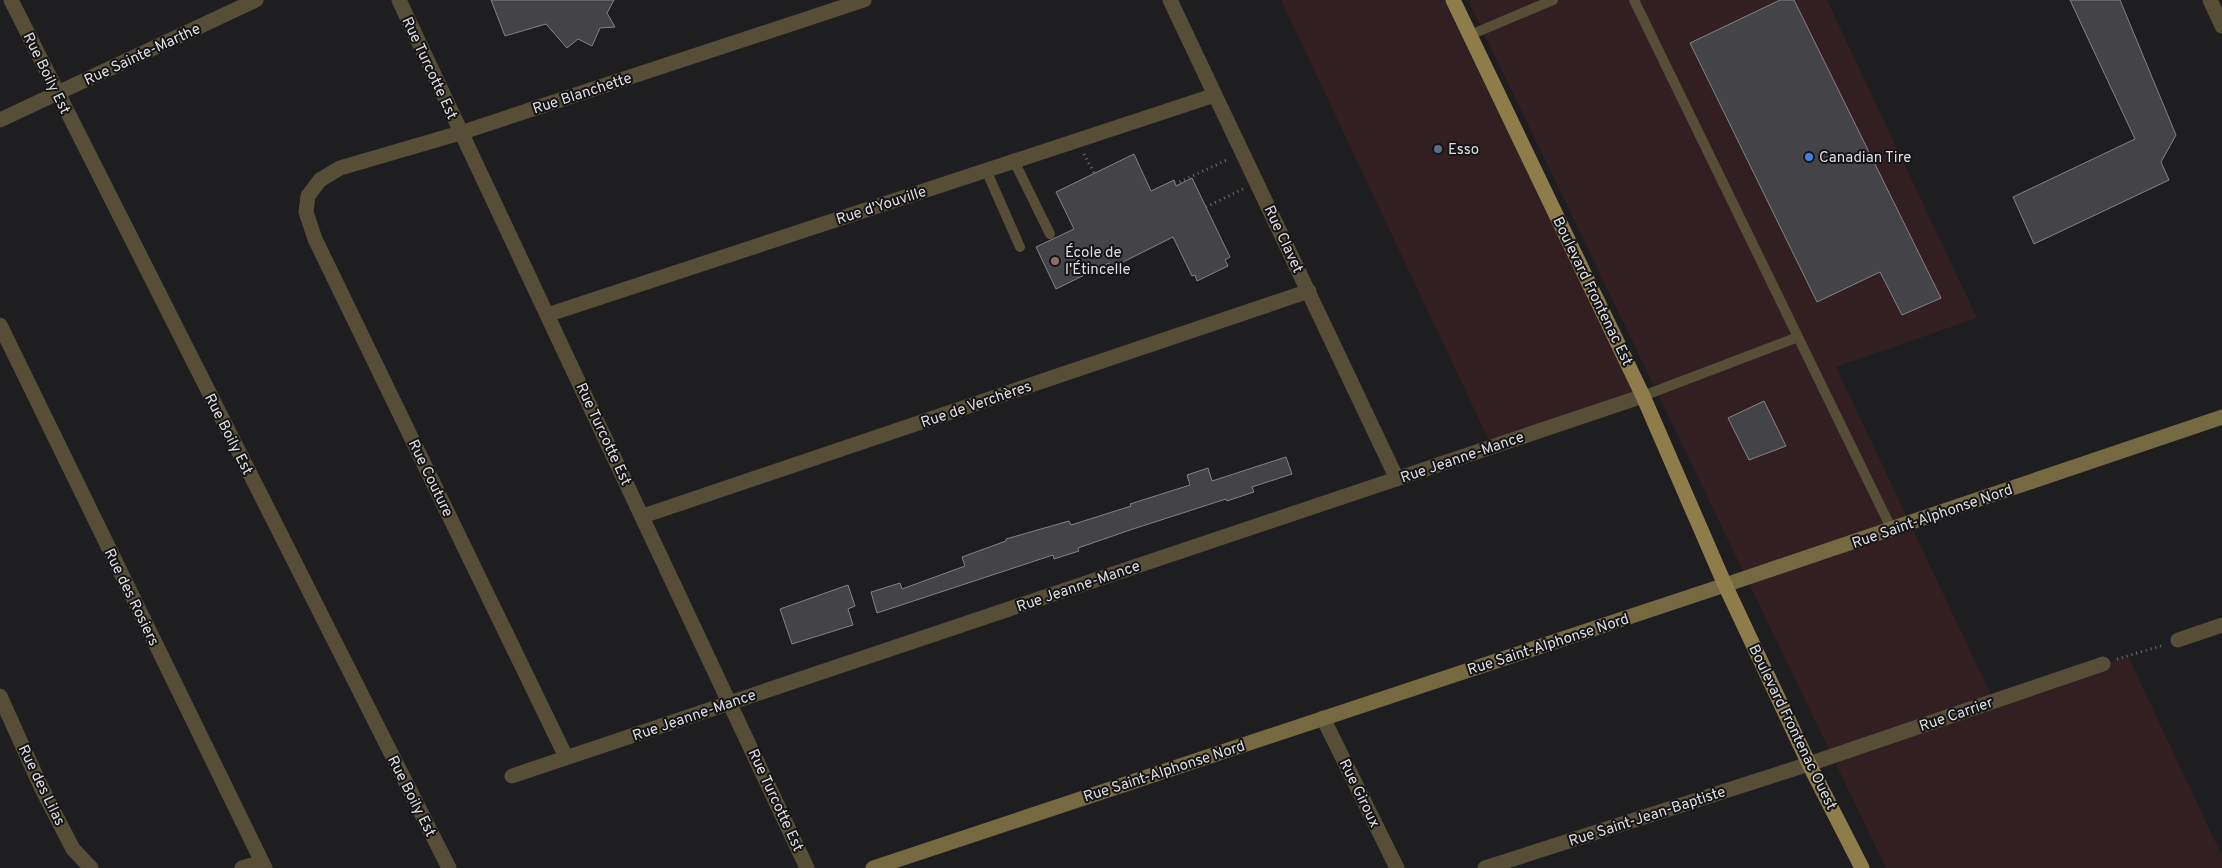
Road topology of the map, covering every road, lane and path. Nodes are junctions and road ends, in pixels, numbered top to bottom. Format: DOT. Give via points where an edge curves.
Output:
graph roads {
  1 [pos="11,0"];
  2 [pos="256,0"];
  3 [pos="399,0"];
  4 [pos="864,0"];
  5 [pos="1170,0"];
  6 [pos="1453,0"];
  7 [pos="1553,0"];
  8 [pos="1634,0"];
  9 [pos="2210,0"];
  10 [pos="2222,26"];
  11 [pos="1470,35"];
  12 [pos="57,94"];
  13 [pos="1215,95"];
  14 [pos="0,120"];
  15 [pos="460,133"];
  16 [pos="1078,140"];
  17 [pos="1243,153"];
  18 [pos="1014,161"];
  19 [pos="986,170"];
  20 [pos="1094,174"];
  21 [pos="1256,182"];
  22 [pos="1175,184"];
  23 [pos="308,196"];
  24 [pos="1206,208"];
  25 [pos="1050,234"];
  26 [pos="1020,247"];
  27 [pos="1309,291"];
  28 [pos="547,314"];
  29 [pos="0,325"];
  30 [pos="1798,337"];
  31 [pos="4,343"];
  32 [pos="1643,396"];
  33 [pos="2222,417"];
  34 [pos="1397,478"];
  35 [pos="642,516"];
  36 [pos="1892,530"];
  37 [pos="1725,586"];
  38 [pos="2222,625"];
  39 [pos="2178,640"];
  40 [pos="2102,664"];
  41 [pos="0,696"];
  42 [pos="731,702"];
  43 [pos="1323,718"];
  44 [pos="566,758"];
  45 [pos="1809,764"];
  46 [pos="512,776"];
  47 [pos="264,865"];
  48 [pos="91,868"];
  49 [pos="242,868"];
  50 [pos="449,868"];
  51 [pos="807,868"];
  52 [pos="873,868"];
  53 [pos="1397,868"];
  54 [pos="1485,868"];
  55 [pos="1862,868"];
  1 -- 12 [label="street, Rue Boily Est"];
  2 -- 12 [label="street, Rue Sainte-Marthe"];
  3 -- 15 [label="street, Rue Turcotte Est"];
  4 -- 15 [label="street, Rue Blanchette"];
  5 -- 13 [label="street, Rue Clavet"];
  6 -- 11 [label="main road, Boulevard Frontenac Est"];
  7 -- 11 [label="lane"];
  8 -- 30 [label="lane"];
  9 -- 10 [label="street"];
  11 -- 32 [label="main road, Boulevard Frontenac Est"];
  12 -- 14 [label="street, Rue Sainte-Marthe"];
  12 -- 50 [label="street, Rue Boily Est"];
  13 -- 16 [label="street, Rue d'Youville"];
  13 -- 17 [label="street, Rue Clavet"];
  15 -- 23 [label="street, Rue Blanchette" via="340,168 320,180"];
  15 -- 28 [label="street, Rue Turcotte Est"];
  16 -- 18 [label="street, Rue d'Youville"];
  16 -- 20 [label="path"];
  17 -- 21 [label="street, Rue Clavet"];
  17 -- 22 [label="path"];
  18 -- 19 [label="street, Rue d'Youville"];
  18 -- 25 [label="lane"];
  19 -- 26 [label="lane"];
  19 -- 28 [label="street, Rue d'Youville"];
  21 -- 24 [label="path"];
  21 -- 27 [label="street, Rue Clavet"];
  23 -- 44 [label="street, Rue Couture" via="306,212 315,239"];
  27 -- 34 [label="street, Rue Clavet"];
  27 -- 35 [label="street, Rue de Verchères"];
  28 -- 35 [label="street, Rue Turcotte Est"];
  29 -- 31 [label="street, Rue des Rosiers"];
  30 -- 32 [label="lane"];
  30 -- 36 [label="lane"];
  31 -- 47 [label="street, Rue des Rosiers"];
  32 -- 34 [label="street, Rue Jeanne-Mance"];
  32 -- 37 [label="main road, Boulevard Frontenac Est"];
  33 -- 36 [label="main road, Rue Saint-Alphonse Nord"];
  34 -- 42 [label="street, Rue Jeanne-Mance"];
  35 -- 42 [label="street, Rue Turcotte Est"];
  36 -- 37 [label="main road, Rue Saint-Alphonse Nord"];
  37 -- 43 [label="main road, Rue Saint-Alphonse Nord"];
  37 -- 45 [label="main road, Boulevard Frontenac Ouest"];
  38 -- 39 [label="street"];
  39 -- 40 [label="path"];
  40 -- 45 [label="street, Rue Carrier"];
  41 -- 48 [label="street, Rue des Lilas" via="73,849"];
  42 -- 44 [label="street, Rue Jeanne-Mance"];
  42 -- 51 [label="street, Rue Turcotte Est"];
  43 -- 52 [label="main road, Rue Saint-Alphonse Nord"];
  43 -- 53 [label="street, Rue Giroux"];
  44 -- 46 [label="street, Rue Jeanne-Mance"];
  45 -- 54 [label="street, Rue Saint-Jean-Baptiste"];
  45 -- 55 [label="main road, Boulevard Frontenac Ouest"];
  47 -- 49 [label="street"];
}
